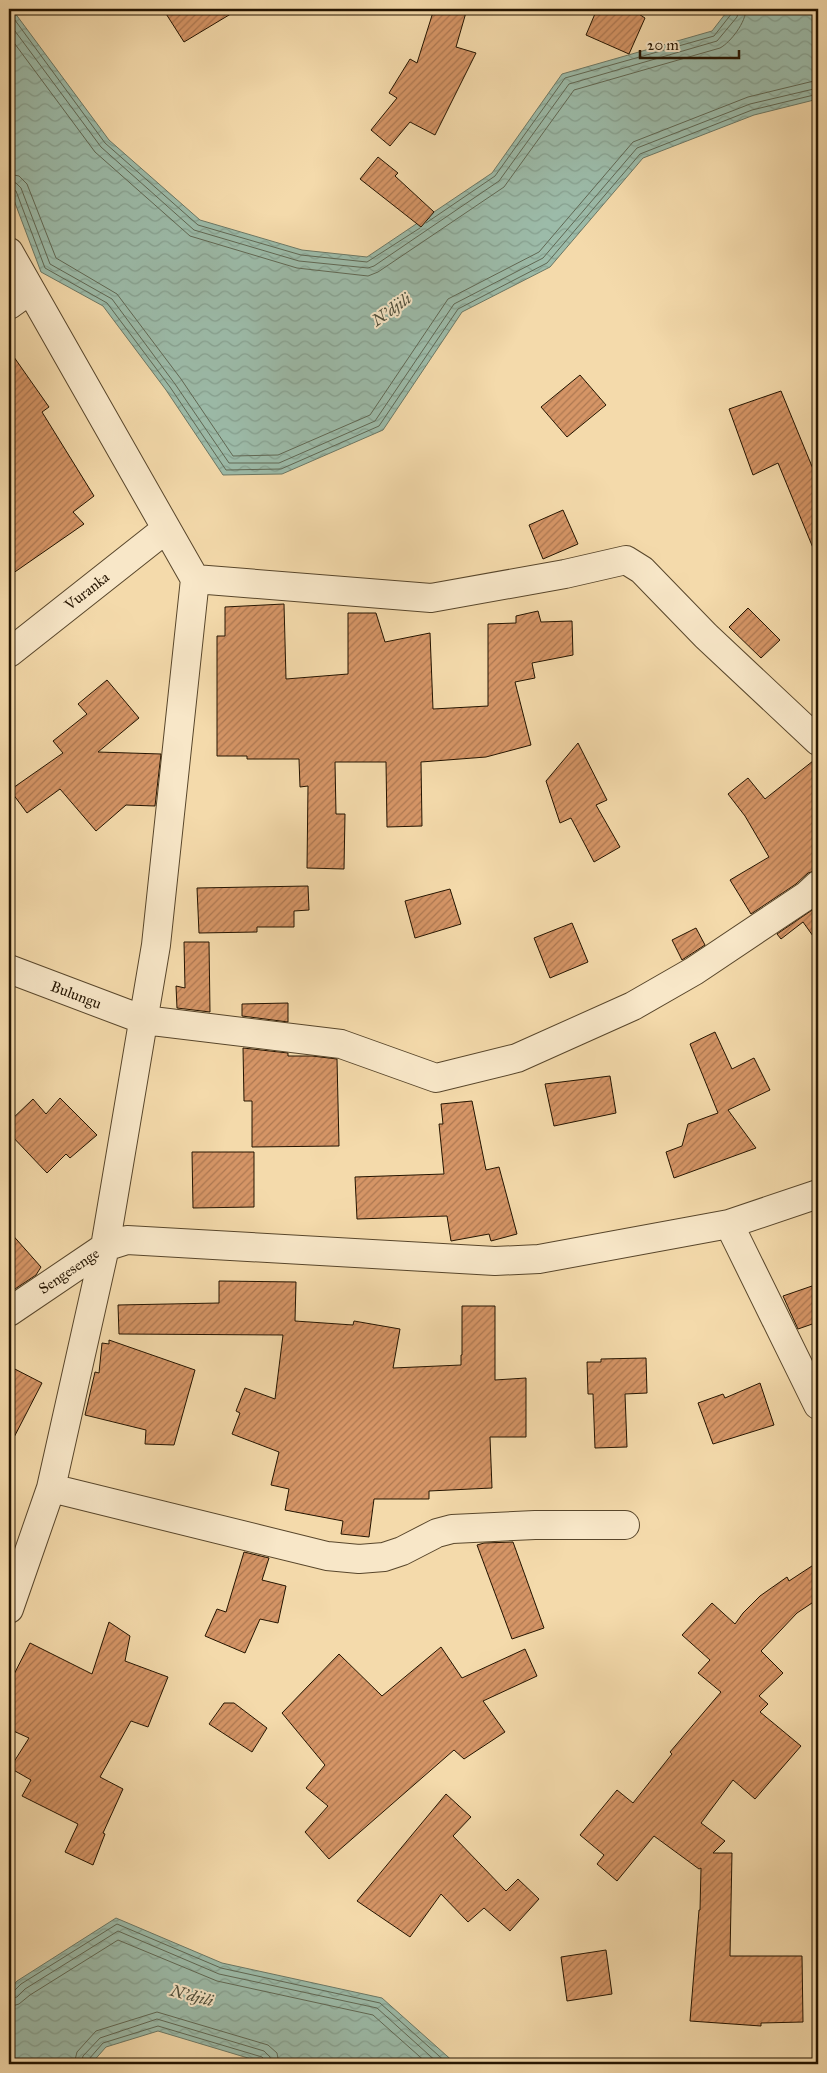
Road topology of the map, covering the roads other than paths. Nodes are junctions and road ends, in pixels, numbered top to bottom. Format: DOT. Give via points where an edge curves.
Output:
graph roads {
  1 [pos="9,252"];
  2 [pos="19,297"];
  3 [pos="166,529"];
  4 [pos="195,579"];
  5 [pos="9,652"];
  6 [pos="818,740"];
  7 [pos="818,884"];
  8 [pos="9,969"];
  9 [pos="144,1020"];
  10 [pos="818,1194"];
  11 [pos="729,1224"];
  12 [pos="105,1247"];
  13 [pos="9,1312"];
  14 [pos="818,1405"];
  15 [pos="50,1488"];
  16 [pos="625,1525"];
  17 [pos="9,1609"];
  1 -- 2 [label="street"];
  2 -- 3 [label="street"];
  3 -- 4 [label="street"];
  3 -- 5 [label="street, Vuranka"];
  4 -- 6 [label="street" via="431,598 626,560 642,570 706,636"];
  4 -- 9 [label="street" via="156,945"];
  7 -- 9 [label="street, Bulungu" via="806,896 694,971 633,1006 517,1058 436,1078 341,1044"];
  8 -- 9 [label="street, Bulungu"];
  9 -- 12 [label="street"];
  10 -- 11 [label="street, Sengesenge"];
  11 -- 12 [label="street, Sengesenge" via="539,1259 495,1261 127,1240"];
  11 -- 14 [label="street"];
  12 -- 13 [label="street, Sengesenge"];
  12 -- 15 [label="street"];
  15 -- 16 [label="street" via="327,1556 359,1559 384,1557 452,1529"];
  15 -- 17 [label="street"];
}
